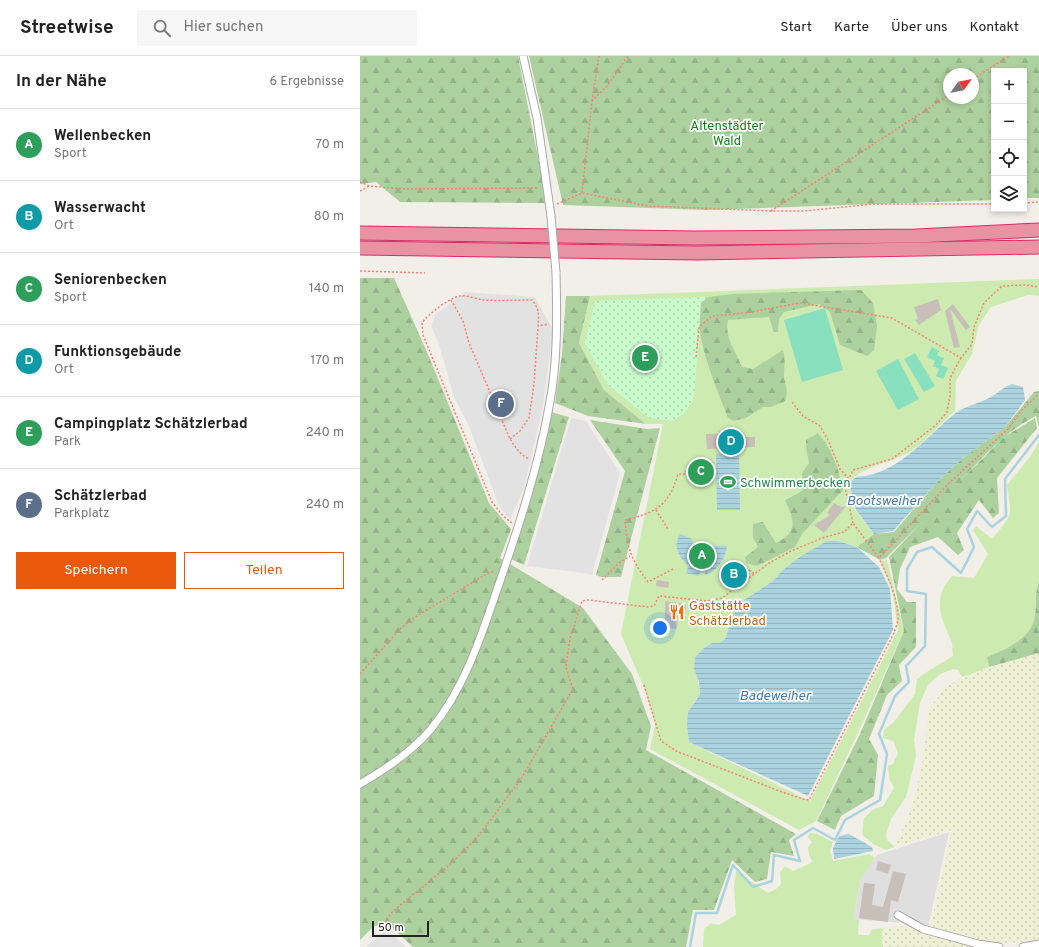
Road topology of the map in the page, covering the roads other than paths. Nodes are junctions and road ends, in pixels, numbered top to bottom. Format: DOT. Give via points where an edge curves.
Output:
graph roads {
  1 [pos="523,56"];
  2 [pos="1039,230"];
  3 [pos="360,233"];
  4 [pos="1039,247"];
  5 [pos="360,248"];
  6 [pos="360,784"];
  7 [pos="898,915"];
  8 [pos="1039,944"];
  9 [pos="999,947"];
  10 [pos="1023,947"];
  1 -- 6 [label="street, bridge" via="537,118 550,207 558,323 550,406 538,461 486,624 462,681 422,739 400,759"];
  2 -- 3 [label="highway" via="916,236 695,238"];
  4 -- 5 [label="highway" via="697,253"];
  7 -- 9 [label="street" via="923,928 978,944"];
  8 -- 10 [label="street"];
}
